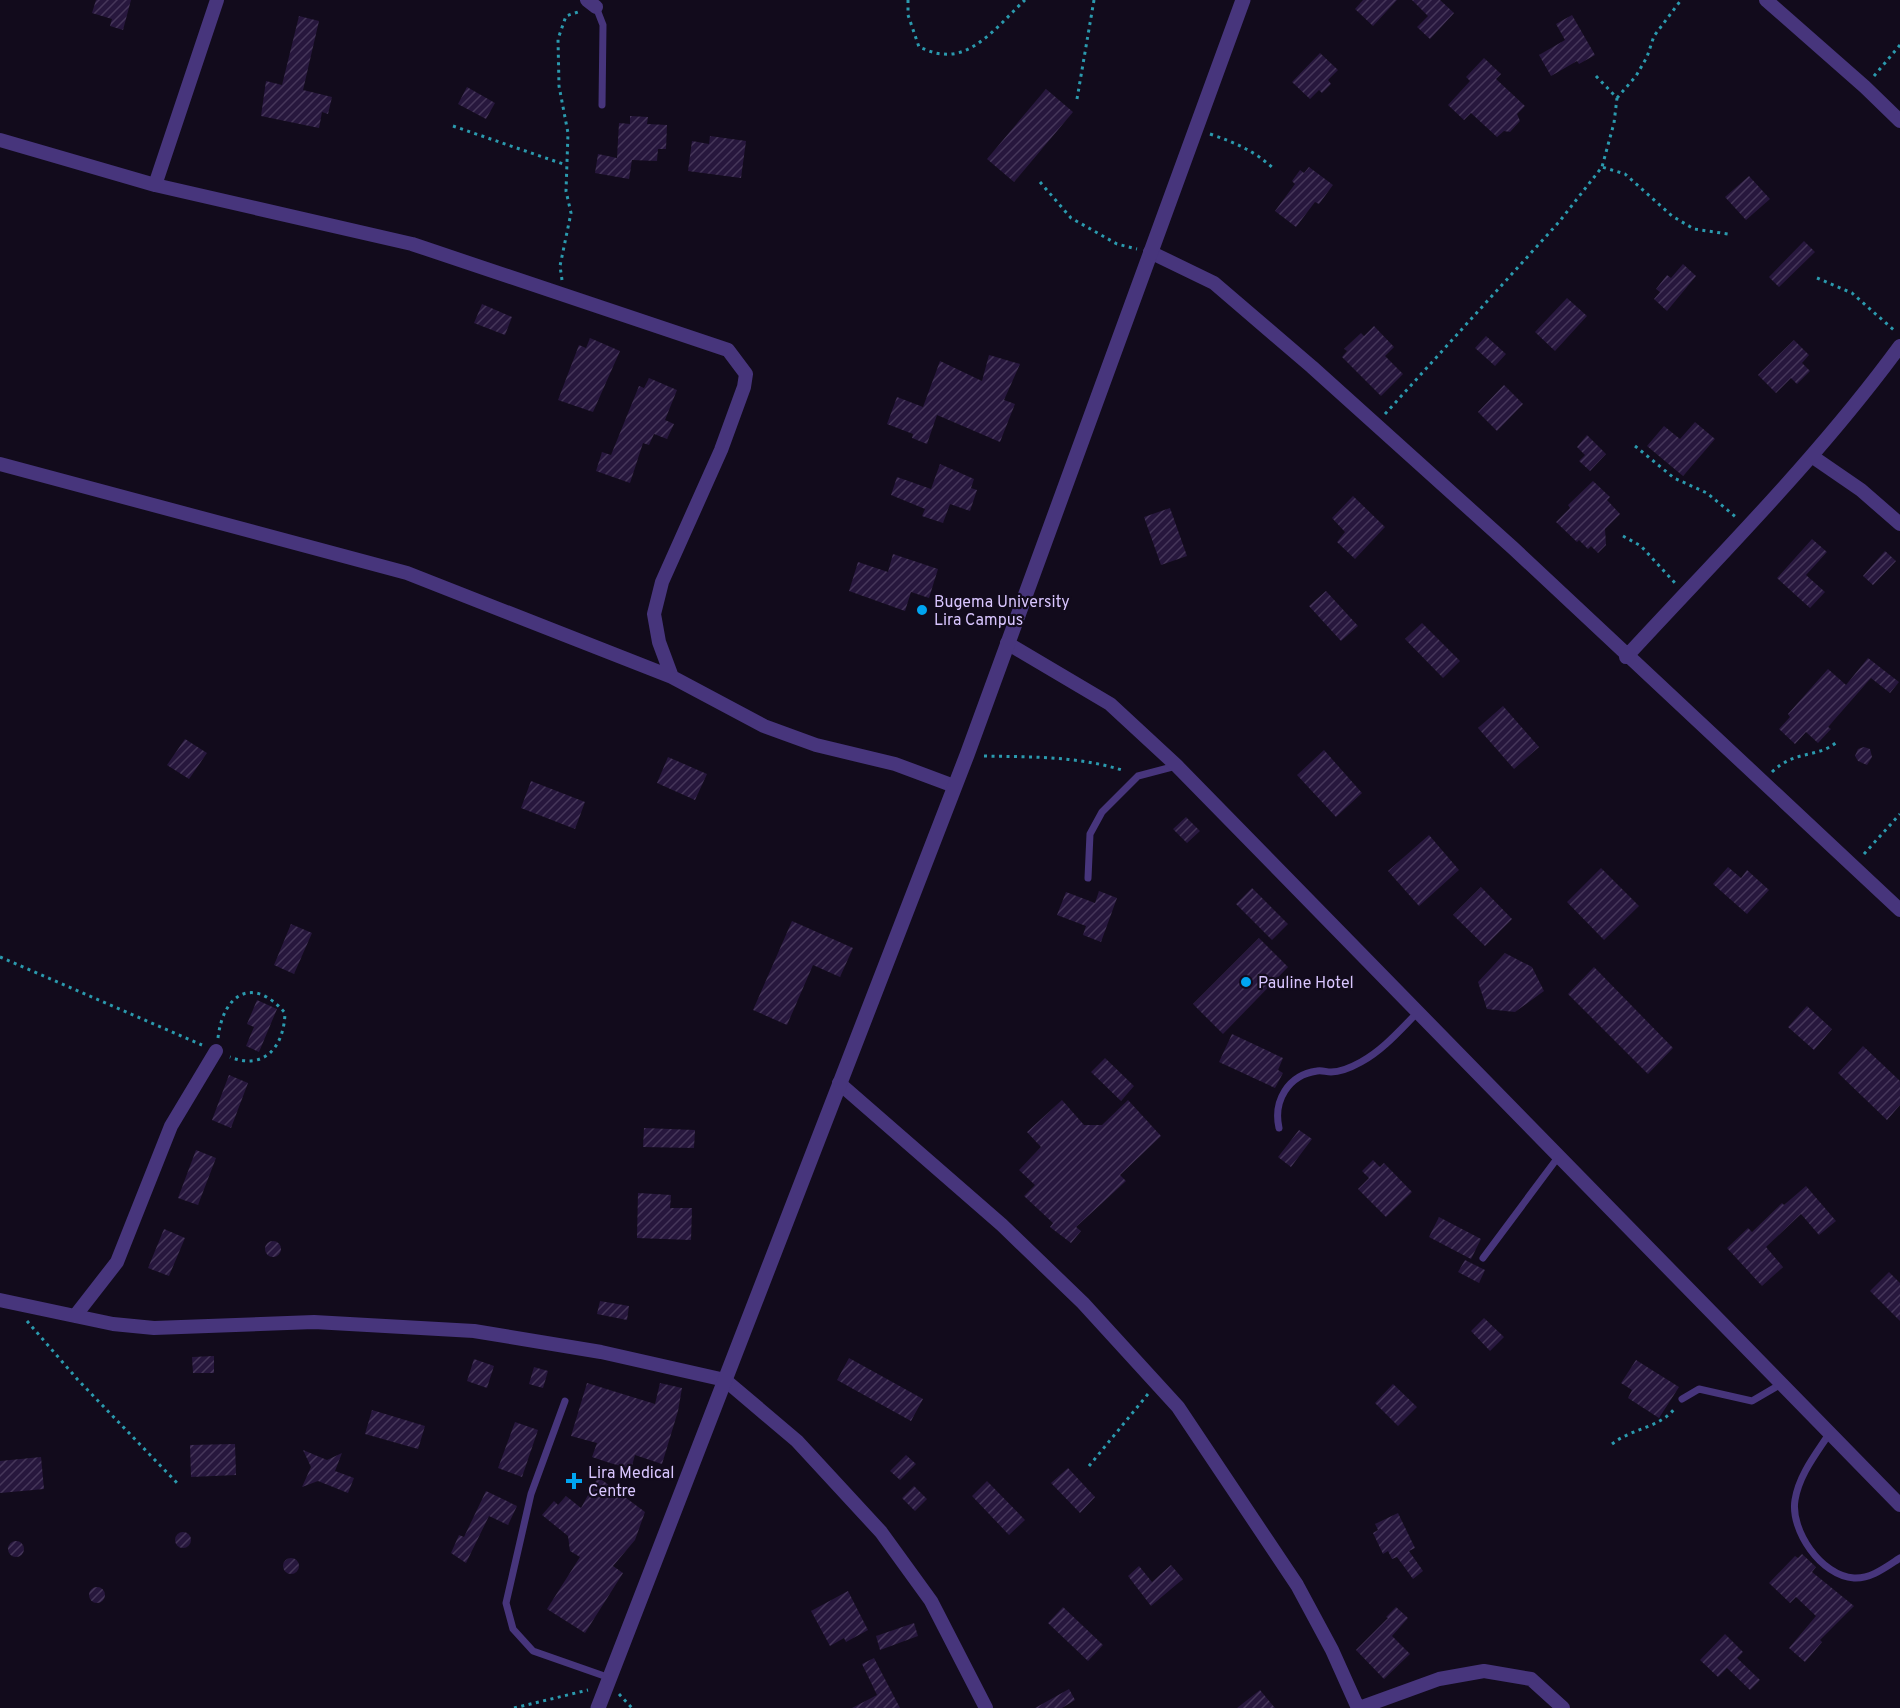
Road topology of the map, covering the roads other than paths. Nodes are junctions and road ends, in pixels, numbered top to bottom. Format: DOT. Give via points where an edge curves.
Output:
graph roads {
  1 [pos="217,0"];
  2 [pos="1243,0"];
  3 [pos="1766,0"];
  4 [pos="591,4"];
  5 [pos="602,105"];
  6 [pos="1900,121"];
  7 [pos="0,140"];
  8 [pos="154,185"];
  9 [pos="1150,252"];
  10 [pos="1900,346"];
  11 [pos="1813,457"];
  12 [pos="0,464"];
  13 [pos="1900,524"];
  14 [pos="1007,644"];
  15 [pos="1626,657"];
  16 [pos="672,677"];
  17 [pos="1177,766"];
  18 [pos="954,786"];
  19 [pos="1088,878"];
  20 [pos="1900,910"];
  21 [pos="1417,1013"];
  22 [pos="216,1051"];
  23 [pos="839,1083"];
  24 [pos="1279,1128"];
  25 [pos="1559,1156"];
  26 [pos="1483,1258"];
  27 [pos="6,1302"];
  28 [pos="75,1316"];
  29 [pos="725,1380"];
  30 [pos="1781,1384"];
  31 [pos="1682,1399"];
  32 [pos="565,1401"];
  33 [pos="1829,1434"];
  34 [pos="1900,1505"];
  35 [pos="1900,1558"];
  36 [pos="608,1682"];
  37 [pos="598,1708"];
  38 [pos="986,1708"];
  39 [pos="1358,1708"];
  40 [pos="1563,1708"];
  1 -- 8 [label="street"];
  2 -- 9 [label="street"];
  3 -- 6 [label="street"];
  4 -- 5 [label="lane" via="603,25"];
  7 -- 8 [label="street"];
  8 -- 16 [label="street" via="411,244 728,350 746,374 744,387 721,450 662,582 654,614"];
  9 -- 14 [label="street"];
  9 -- 15 [label="street" via="1214,283 1376,424"];
  10 -- 11 [label="street"];
  11 -- 13 [label="street" via="1861,490"];
  11 -- 15 [label="street"];
  12 -- 16 [label="street" via="406,573"];
  14 -- 17 [label="street" via="1110,704"];
  14 -- 18 [label="street"];
  15 -- 20 [label="street"];
  16 -- 18 [label="street" via="764,726 895,764"];
  17 -- 19 [label="lane" via="1138,776 1102,812 1090,834"];
  17 -- 21 [label="street"];
  18 -- 23 [label="street"];
  21 -- 24 [label="lane" via="1362,1062 1339,1071 1319,1070 1302,1075 1288,1086 1276,1107"];
  21 -- 25 [label="street"];
  22 -- 28 [label="street" via="171,1126 117,1263"];
  23 -- 29 [label="street"];
  23 -- 39 [label="street" via="1002,1225 1083,1303 1178,1407 1297,1585"];
  25 -- 26 [label="lane"];
  25 -- 30 [label="street"];
  27 -- 28 [label="street"];
  28 -- 29 [label="street" via="154,1328 314,1322 474,1331 601,1352"];
  29 -- 36 [label="street"];
  29 -- 38 [label="street" via="797,1441 888,1541 931,1601"];
  30 -- 31 [label="lane" via="1752,1401 1699,1389"];
  30 -- 33 [label="street"];
  32 -- 36 [label="lane" via="531,1494 506,1603 513,1629 533,1651"];
  33 -- 34 [label="street"];
  33 -- 35 [label="lane" via="1800,1483 1794,1516 1798,1532 1807,1546 1835,1571 1853,1578 1872,1575"];
  36 -- 37 [label="street"];
  39 -- 40 [label="street" via="1439,1679 1484,1671 1532,1679"];
}
